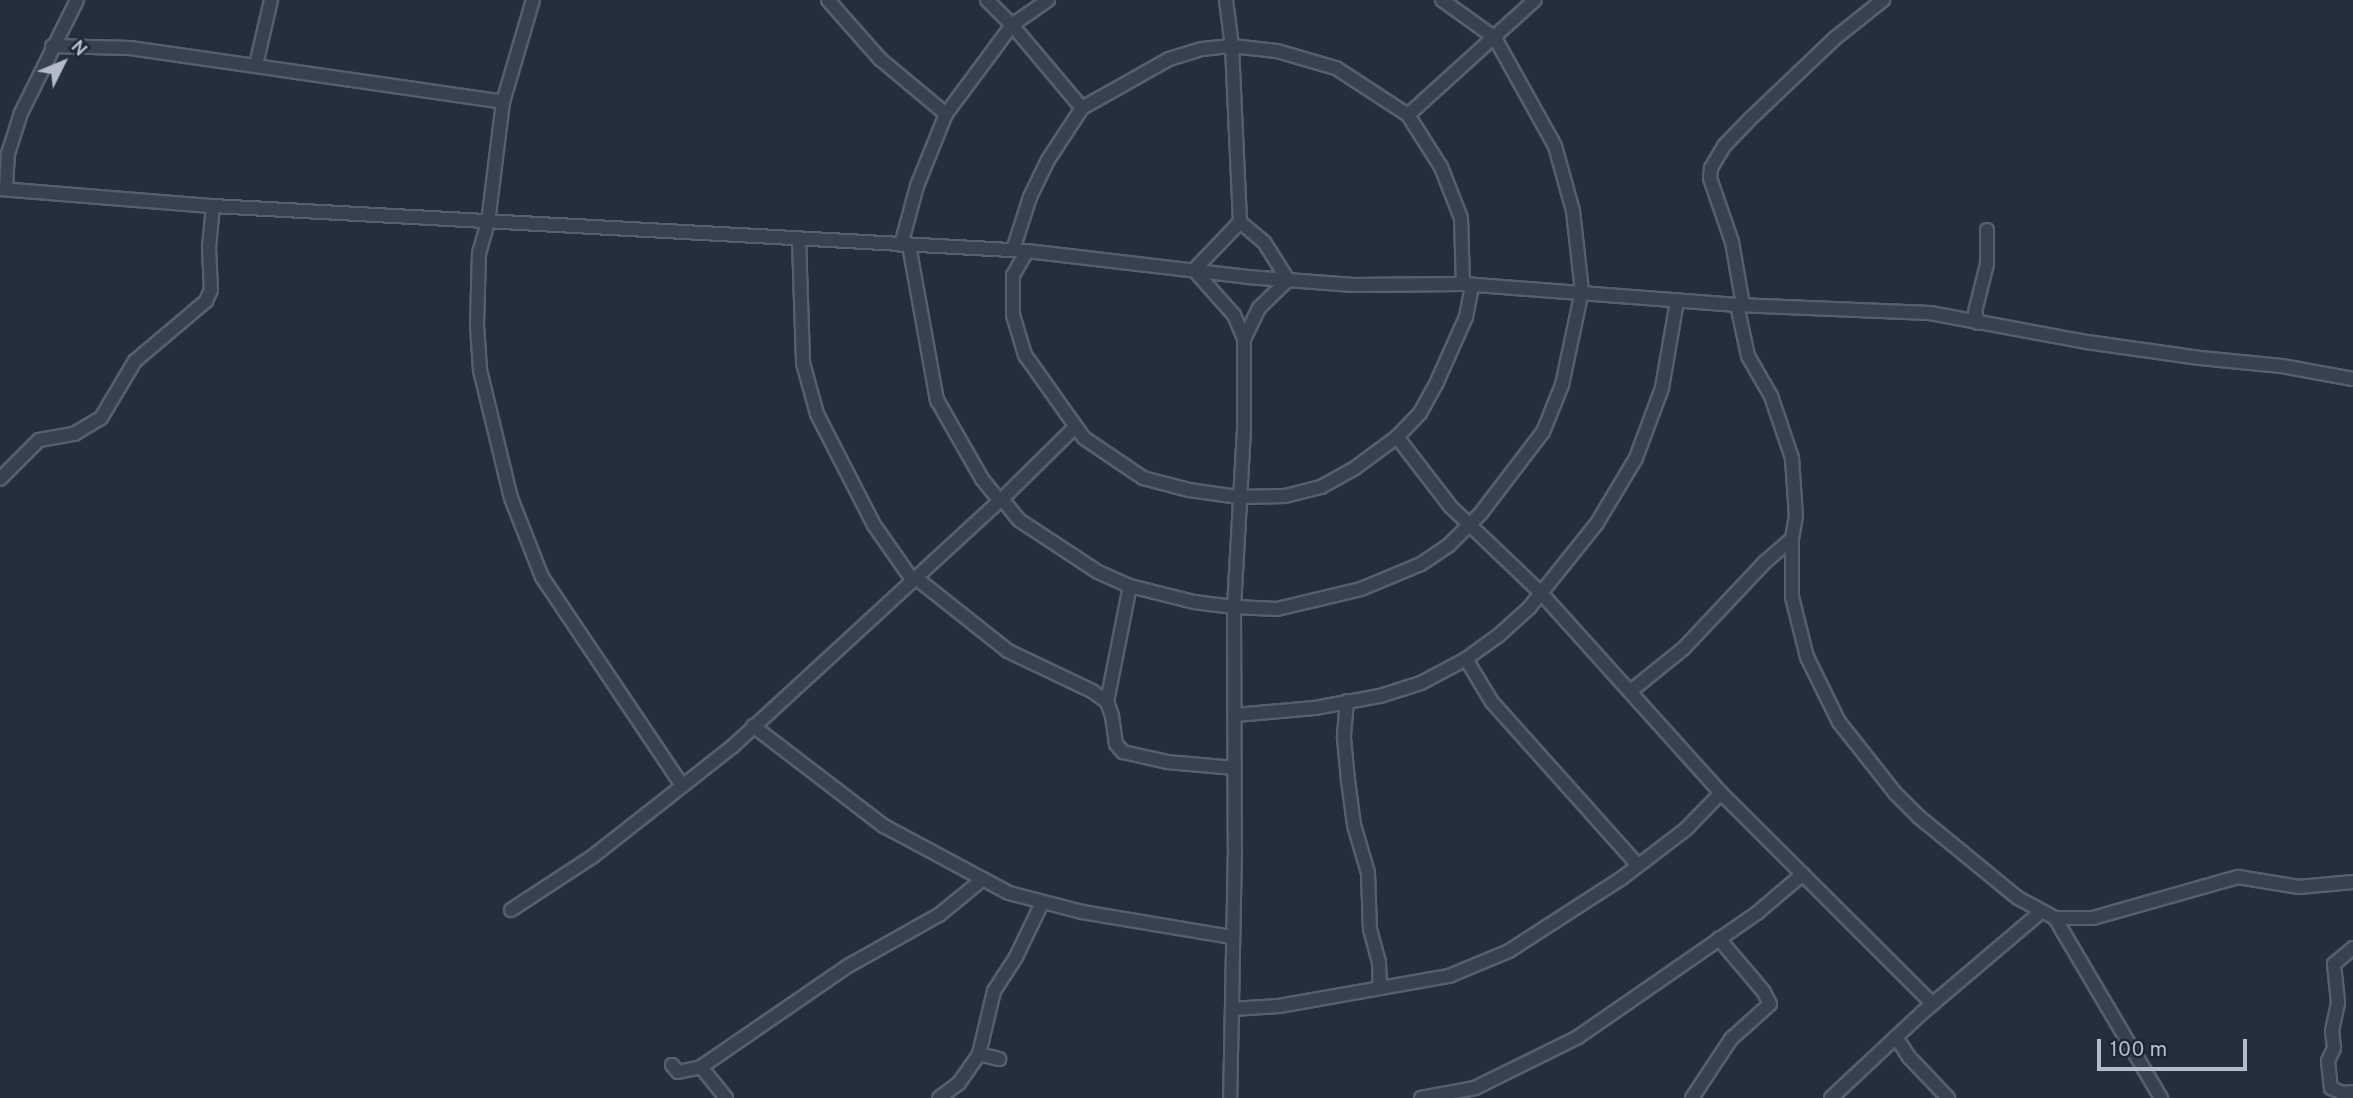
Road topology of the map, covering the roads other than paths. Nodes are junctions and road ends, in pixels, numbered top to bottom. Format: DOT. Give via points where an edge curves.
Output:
graph roads {
  1 [pos="77,0"];
  2 [pos="271,0"];
  3 [pos="533,0"];
  4 [pos="828,0"];
  5 [pos="986,0"];
  6 [pos="1048,0"];
  7 [pos="1226,0"];
  8 [pos="1441,0"];
  9 [pos="1535,0"];
  10 [pos="1883,0"];
  11 [pos="1012,25"];
  12 [pos="1494,38"];
  13 [pos="52,46"];
  14 [pos="1232,46"];
  15 [pos="256,65"];
  16 [pos="503,102"];
  17 [pos="1082,108"];
  18 [pos="946,114"];
  19 [pos="1408,116"];
  20 [pos="3,189"];
  21 [pos="213,206"];
  22 [pos="488,222"];
  23 [pos="1240,222"];
  24 [pos="1987,230"];
  25 [pos="799,240"];
  26 [pos="905,245"];
  27 [pos="1020,251"];
  28 [pos="1194,270"];
  29 [pos="1289,280"];
  30 [pos="1467,284"];
  31 [pos="1583,291"];
  32 [pos="1677,301"];
  33 [pos="1740,305"];
  34 [pos="1978,323"];
  35 [pos="1244,339"];
  36 [pos="2353,379"];
  37 [pos="1075,427"];
  38 [pos="1397,437"];
  39 [pos="0,479"];
  40 [pos="1238,497"];
  41 [pos="1001,500"];
  42 [pos="1470,524"];
  43 [pos="1792,539"];
  44 [pos="915,580"];
  45 [pos="1130,586"];
  46 [pos="1541,593"];
  47 [pos="1234,607"];
  48 [pos="1466,659"];
  49 [pos="1632,690"];
  50 [pos="1347,701"];
  51 [pos="1107,702"];
  52 [pos="1235,715"];
  53 [pos="753,726"];
  54 [pos="1235,768"];
  55 [pos="682,785"];
  56 [pos="1721,793"];
  57 [pos="1637,864"];
  58 [pos="1803,874"];
  59 [pos="983,879"];
  60 [pos="2353,882"];
  61 [pos="1042,903"];
  62 [pos="511,910"];
  63 [pos="2041,912"];
  64 [pos="2055,918"];
  65 [pos="1231,937"];
  66 [pos="1719,939"];
  67 [pos="2353,948"];
  68 [pos="1380,988"];
  69 [pos="1933,1004"];
  70 [pos="1232,1009"];
  71 [pos="1896,1037"];
  72 [pos="979,1055"];
  73 [pos="999,1059"];
  74 [pos="672,1065"];
  75 [pos="701,1067"];
  76 [pos="2353,1092"];
  77 [pos="726,1098"];
  78 [pos="939,1098"];
  79 [pos="1230,1098"];
  80 [pos="1421,1098"];
  81 [pos="1692,1098"];
  82 [pos="1831,1098"];
  83 [pos="1948,1098"];
  84 [pos="2161,1098"];
  1 -- 13 [label="street"];
  2 -- 15 [label="street"];
  3 -- 16 [label="street"];
  4 -- 18 [label="street" via="880,59"];
  5 -- 11 [label="street"];
  6 -- 11 [label="street"];
  7 -- 14 [label="street"];
  8 -- 12 [label="street"];
  9 -- 12 [label="street"];
  10 -- 33 [label="street" via="1833,39 1749,120 1711,168 1710,178 1732,242"];
  11 -- 17 [label="street"];
  11 -- 18 [label="street"];
  12 -- 19 [label="street"];
  12 -- 31 [label="street" via="1555,146 1573,211"];
  13 -- 15 [label="street" via="130,48"];
  13 -- 20 [label="street" via="21,113"];
  14 -- 17 [label="street" via="1169,59"];
  14 -- 19 [label="street" via="1277,51 1336,68"];
  14 -- 23 [label="street"];
  15 -- 16 [label="street"];
  16 -- 22 [label="street"];
  17 -- 27 [label="street" via="1030,197"];
  18 -- 26 [label="street" via="918,186"];
  19 -- 30 [label="street" via="1441,167 1461,218"];
  20 -- 21 [label="street"];
  21 -- 22 [label="street"];
  21 -- 39 [label="street" via="211,289 206,301 135,361 101,418 74,434 39,440"];
  22 -- 25 [label="street"];
  22 -- 55 [label="street" via="479,253 480,370 511,498 542,577"];
  23 -- 28 [label="street"];
  23 -- 29 [label="street" via="1264,243"];
  24 -- 34 [label="street" via="1987,264 1975,312"];
  25 -- 26 [label="street"];
  25 -- 44 [label="street" via="803,363 817,414 874,525"];
  26 -- 27 [label="street"];
  26 -- 41 [label="street" via="937,400 982,479"];
  27 -- 28 [label="street"];
  27 -- 37 [label="street" via="1013,275 1013,316 1024,355"];
  28 -- 29 [label="street"];
  28 -- 35 [label="street" via="1234,315"];
  29 -- 30 [label="street" via="1354,285"];
  29 -- 35 [label="street" via="1259,308"];
  30 -- 31 [label="street"];
  30 -- 38 [label="street" via="1466,317 1437,382 1420,413"];
  31 -- 32 [label="street"];
  31 -- 42 [label="street" via="1562,385 1543,432"];
  32 -- 33 [label="street"];
  32 -- 46 [label="street" via="1662,388 1636,458 1598,523"];
  33 -- 34 [label="street" via="1930,313"];
  33 -- 43 [label="street" via="1748,356 1771,396 1792,458 1796,516"];
  34 -- 36 [label="street"];
  35 -- 40 [label="street"];
  37 -- 40 [label="street" via="1107,456 1143,478"];
  37 -- 41 [label="street"];
  38 -- 40 [label="street" via="1321,487 1285,496"];
  38 -- 42 [label="street" via="1451,507"];
  40 -- 47 [label="street"];
  41 -- 44 [label="street"];
  41 -- 45 [label="street" via="1041,537"];
  42 -- 46 [label="street"];
  42 -- 47 [label="street" via="1421,564 1361,589 1277,608"];
  43 -- 49 [label="street" via="1763,563 1684,648"];
  43 -- 63 [label="street" via="1796,620 1807,657 1839,722 1919,817"];
  44 -- 51 [label="street" via="1008,651"];
  44 -- 53 [label="street"];
  45 -- 47 [label="street"];
  45 -- 51 [label="street"];
  46 -- 48 [label="street" via="1498,636"];
  46 -- 49 [label="street"];
  47 -- 52 [label="street"];
  48 -- 50 [label="street" via="1421,683"];
  48 -- 57 [label="street" via="1492,702"];
  49 -- 56 [label="street"];
  50 -- 52 [label="street"];
  50 -- 68 [label="street" via="1348,780 1354,825 1368,873 1370,929"];
  51 -- 54 [label="street" via="1116,744 1123,752"];
  52 -- 54 [label="street"];
  53 -- 55 [label="street"];
  53 -- 59 [label="street" via="884,826"];
  54 -- 65 [label="street"];
  55 -- 62 [label="street" via="592,857"];
  56 -- 57 [label="street" via="1686,829"];
  56 -- 58 [label="street"];
  57 -- 68 [label="street" via="1509,951 1449,975"];
  58 -- 66 [label="street"];
  58 -- 69 [label="street"];
  59 -- 61 [label="street"];
  59 -- 75 [label="street" via="939,915 848,966"];
  60 -- 64 [label="street" via="2300,887 2238,877 2093,918"];
  61 -- 65 [label="street"];
  61 -- 72 [label="street" via="1016,957 993,991"];
  63 -- 64 [label="street"];
  63 -- 69 [label="street"];
  64 -- 84 [label="street"];
  65 -- 70 [label="street"];
  66 -- 80 [label="street" via="1578,1037 1475,1088"];
  66 -- 81 [label="street" via="1770,1004 1731,1039"];
  67 -- 76 [label="street" via="2334,964 2337,1003 2328,1061 2331,1088"];
  68 -- 70 [label="street" via="1279,1006"];
  69 -- 71 [label="street"];
  70 -- 79 [label="street"];
  71 -- 82 [label="street"];
  71 -- 83 [label="street"];
  72 -- 73 [label="street"];
  72 -- 78 [label="street" via="958,1083"];
  74 -- 75 [label="street" via="678,1072"];
  75 -- 77 [label="street"];
}
